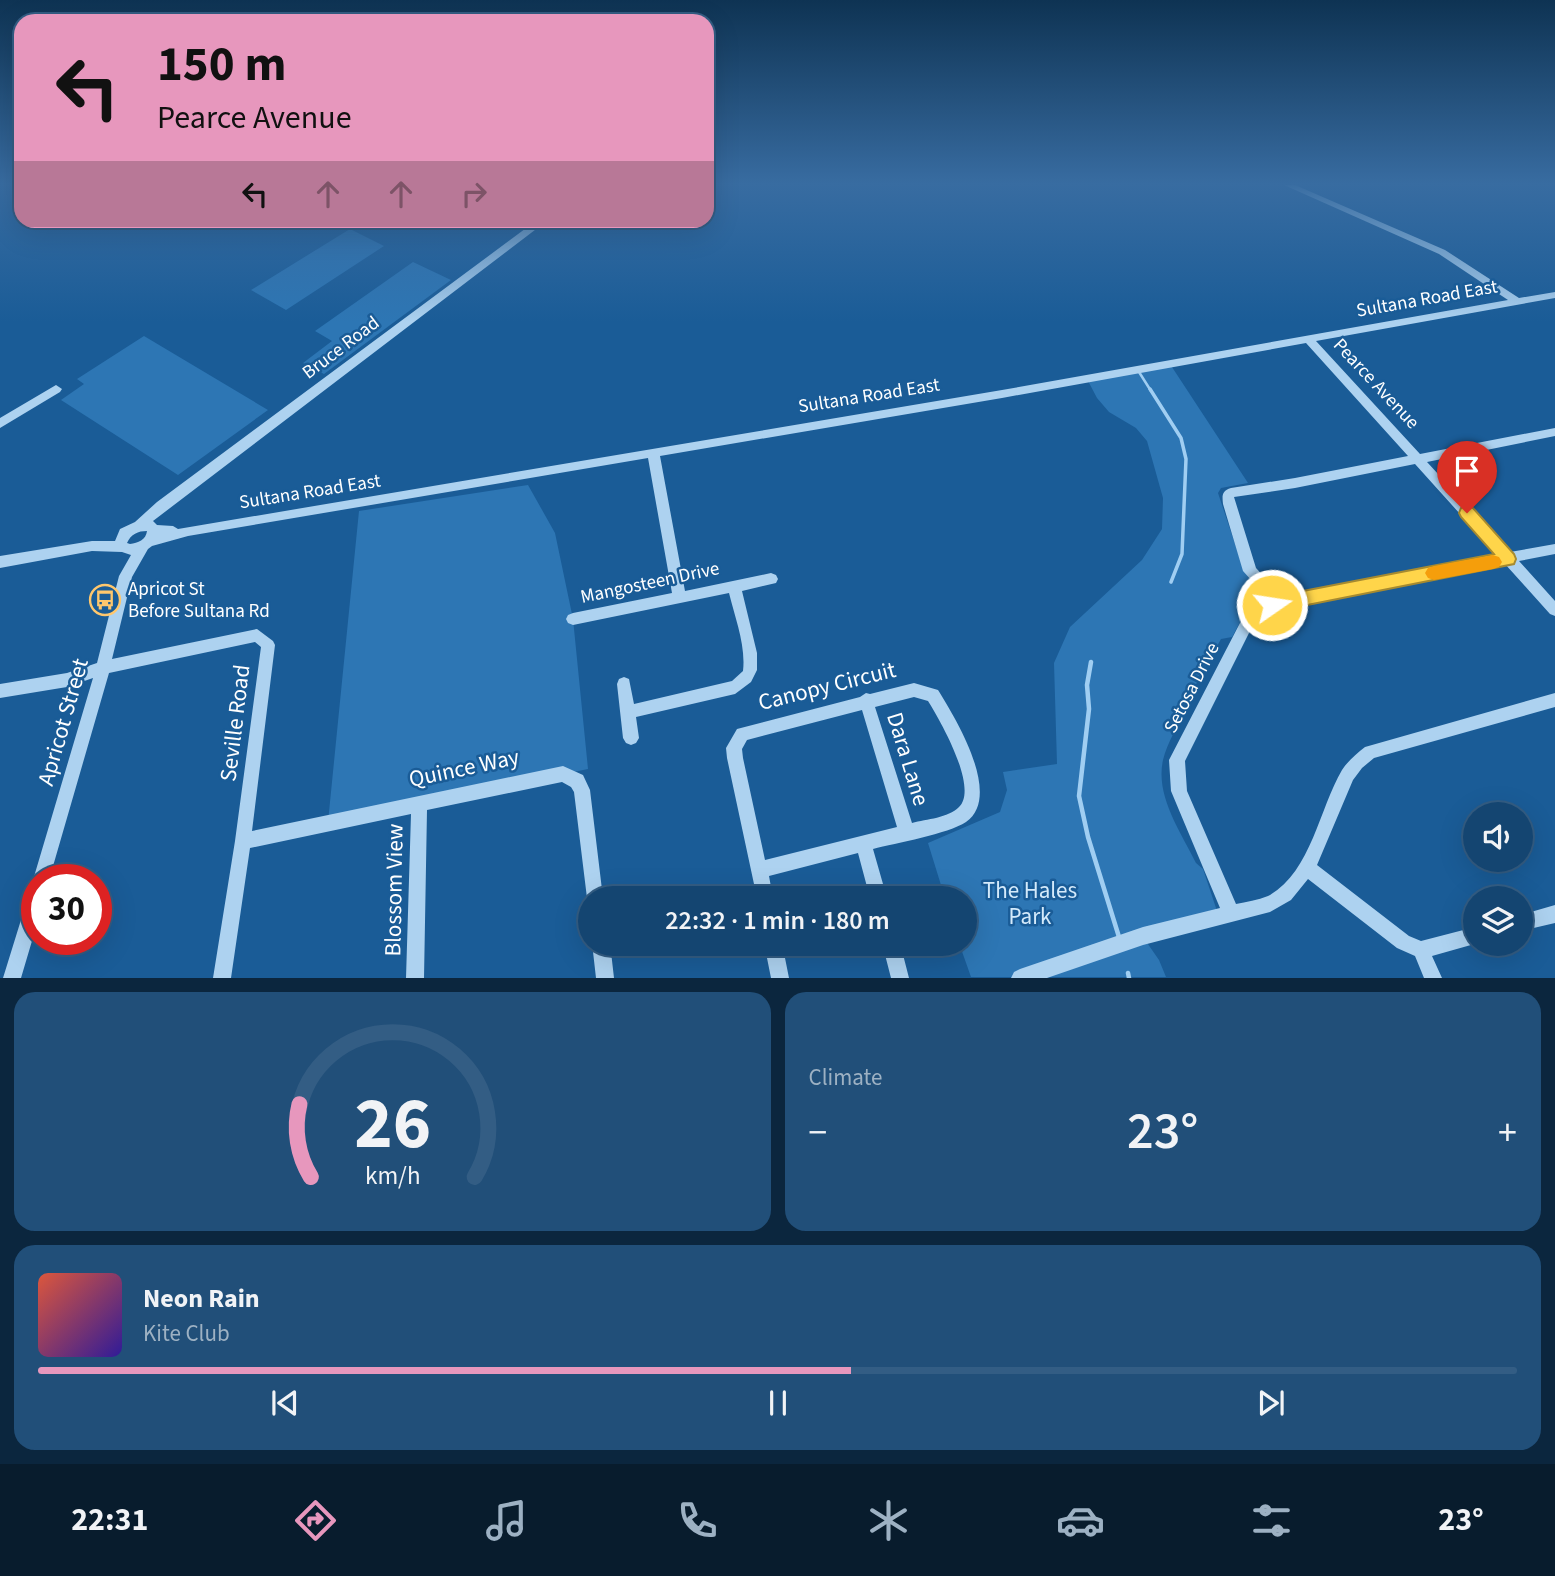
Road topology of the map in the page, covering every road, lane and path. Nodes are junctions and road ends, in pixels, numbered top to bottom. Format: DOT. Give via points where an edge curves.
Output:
graph roads {
  1 [pos="530,231"];
  2 [pos="1393,231"];
  3 [pos="1555,295"];
  4 [pos="1518,302"];
  5 [pos="1309,340"];
  6 [pos="56,389"];
  7 [pos="0,424"];
  8 [pos="1555,432"];
  9 [pos="653,452"];
  10 [pos="1420,459"];
  11 [pos="125,533"];
  12 [pos="148,534"];
  13 [pos="92,546"];
  14 [pos="123,548"];
  15 [pos="1555,549"];
  16 [pos="1508,559"];
  17 [pos="0,562"];
  18 [pos="126,576"];
  19 [pos="771,579"];
  20 [pos="734,586"];
  21 [pos="679,596"];
  22 [pos="1279,602"];
  23 [pos="1555,610"];
  24 [pos="573,619"];
  25 [pos="103,668"];
  26 [pos="624,684"];
  27 [pos="0,691"];
  28 [pos="866,700"];
  29 [pos="1554,702"];
  30 [pos="628,712"];
  31 [pos="1473,724"];
  32 [pos="631,738"];
  33 [pos="419,803"];
  34 [pos="907,832"];
  35 [pos="243,841"];
  36 [pos="863,844"];
  37 [pos="46,864"];
  38 [pos="1306,867"];
  39 [pos="760,870"];
  40 [pos="594,886"];
  41 [pos="763,886"];
  42 [pos="875,886"];
  43 [pos="1231,913"];
  44 [pos="1555,914"];
  45 [pos="1533,920"];
  46 [pos="1463,939"];
  47 [pos="1122,944"];
  48 [pos="21,948"];
  49 [pos="1421,950"];
  50 [pos="602,956"];
  51 [pos="776,956"];
  52 [pos="894,956"];
  53 [pos="1431,975"];
  54 [pos="12,978"];
  55 [pos="222,978"];
  56 [pos="415,978"];
  57 [pos="605,978"];
  58 [pos="780,978"];
  59 [pos="900,978"];
  60 [pos="1020,978"];
  1 -- 12 [label="street, Bruce Road" via="161,506"];
  2 -- 4 [label="street" via="1442,252"];
  3 -- 4 [label="street, Sultana Road East"];
  4 -- 5 [label="street, Sultana Road East"];
  5 -- 9 [label="street, Sultana Road East"];
  5 -- 10 [label="street, Pearce Avenue"];
  6 -- 7 [label="street"];
  8 -- 10 [label="street"];
  9 -- 12 [label="street, Sultana Road East"];
  9 -- 21 [label="street"];
  10 -- 16 [label="street, Pearce Avenue"];
  10 -- 22 [label="street" via="1228,495 1250,571"];
  11 -- 12 [label="street"];
  11 -- 13 [label="street"];
  11 -- 14 [label="street, Apricot Street"];
  12 -- 14 [label="street"];
  12 -- 18 [label="street, Apricot Street"];
  13 -- 14 [label="street"];
  13 -- 17 [label="street"];
  14 -- 18 [label="street, Apricot Street"];
  15 -- 16 [label="street, Setosa Drive"];
  16 -- 22 [label="street, Setosa Drive"];
  16 -- 23 [label="street, Pearce Avenue"];
  18 -- 25 [label="street, Apricot Street"];
  19 -- 20 [label="street, Mangosteen Drive"];
  20 -- 21 [label="street, Mangosteen Drive"];
  20 -- 30 [label="street, Mangosteen Drive" via="749,654 750,669 744,680 735,687"];
  21 -- 24 [label="street, Mangosteen Drive"];
  22 -- 43 [label="street, Setosa Drive" via="1256,613 1246,625 1177,760 1180,791"];
  25 -- 27 [label="street" via="67,680"];
  25 -- 35 [label="street, Seville Road" via="257,635 268,645"];
  25 -- 37 [label="street, Apricot Street"];
  26 -- 30 [label="street"];
  28 -- 34 [label="street, Dara Lane"];
  28 -- 34 [label="street, Canopy Circuit" via="914,690 933,695 973,788 973,800 961,817"];
  28 -- 39 [label="street, Canopy Circuit" via="747,731 736,742 735,758"];
  29 -- 31 [label="street"];
  30 -- 32 [label="street"];
  31 -- 38 [label="street" via="1388,746 1357,762"];
  33 -- 35 [label="street, Quince Way"];
  33 -- 40 [label="street, Quince Way" via="563,774 577,781 582,790"];
  33 -- 56 [label="street, Blossom View"];
  34 -- 36 [label="street, Canopy Circuit"];
  35 -- 55 [label="street, Seville Road"];
  36 -- 39 [label="street, Canopy Circuit"];
  36 -- 42 [label="street"];
  38 -- 43 [label="street" via="1282,898"];
  38 -- 49 [label="street" via="1402,942"];
  39 -- 41 [label="street, Canopy Circuit"];
  43 -- 47 [label="street"];
  44 -- 45 [label="street"];
  46 -- 49 [label="street"];
  47 -- 60 [label="street"];
  48 -- 54 [label="street"];
  49 -- 53 [label="street"];
  50 -- 57 [label="street"];
  51 -- 58 [label="street"];
  52 -- 59 [label="street"];
}
